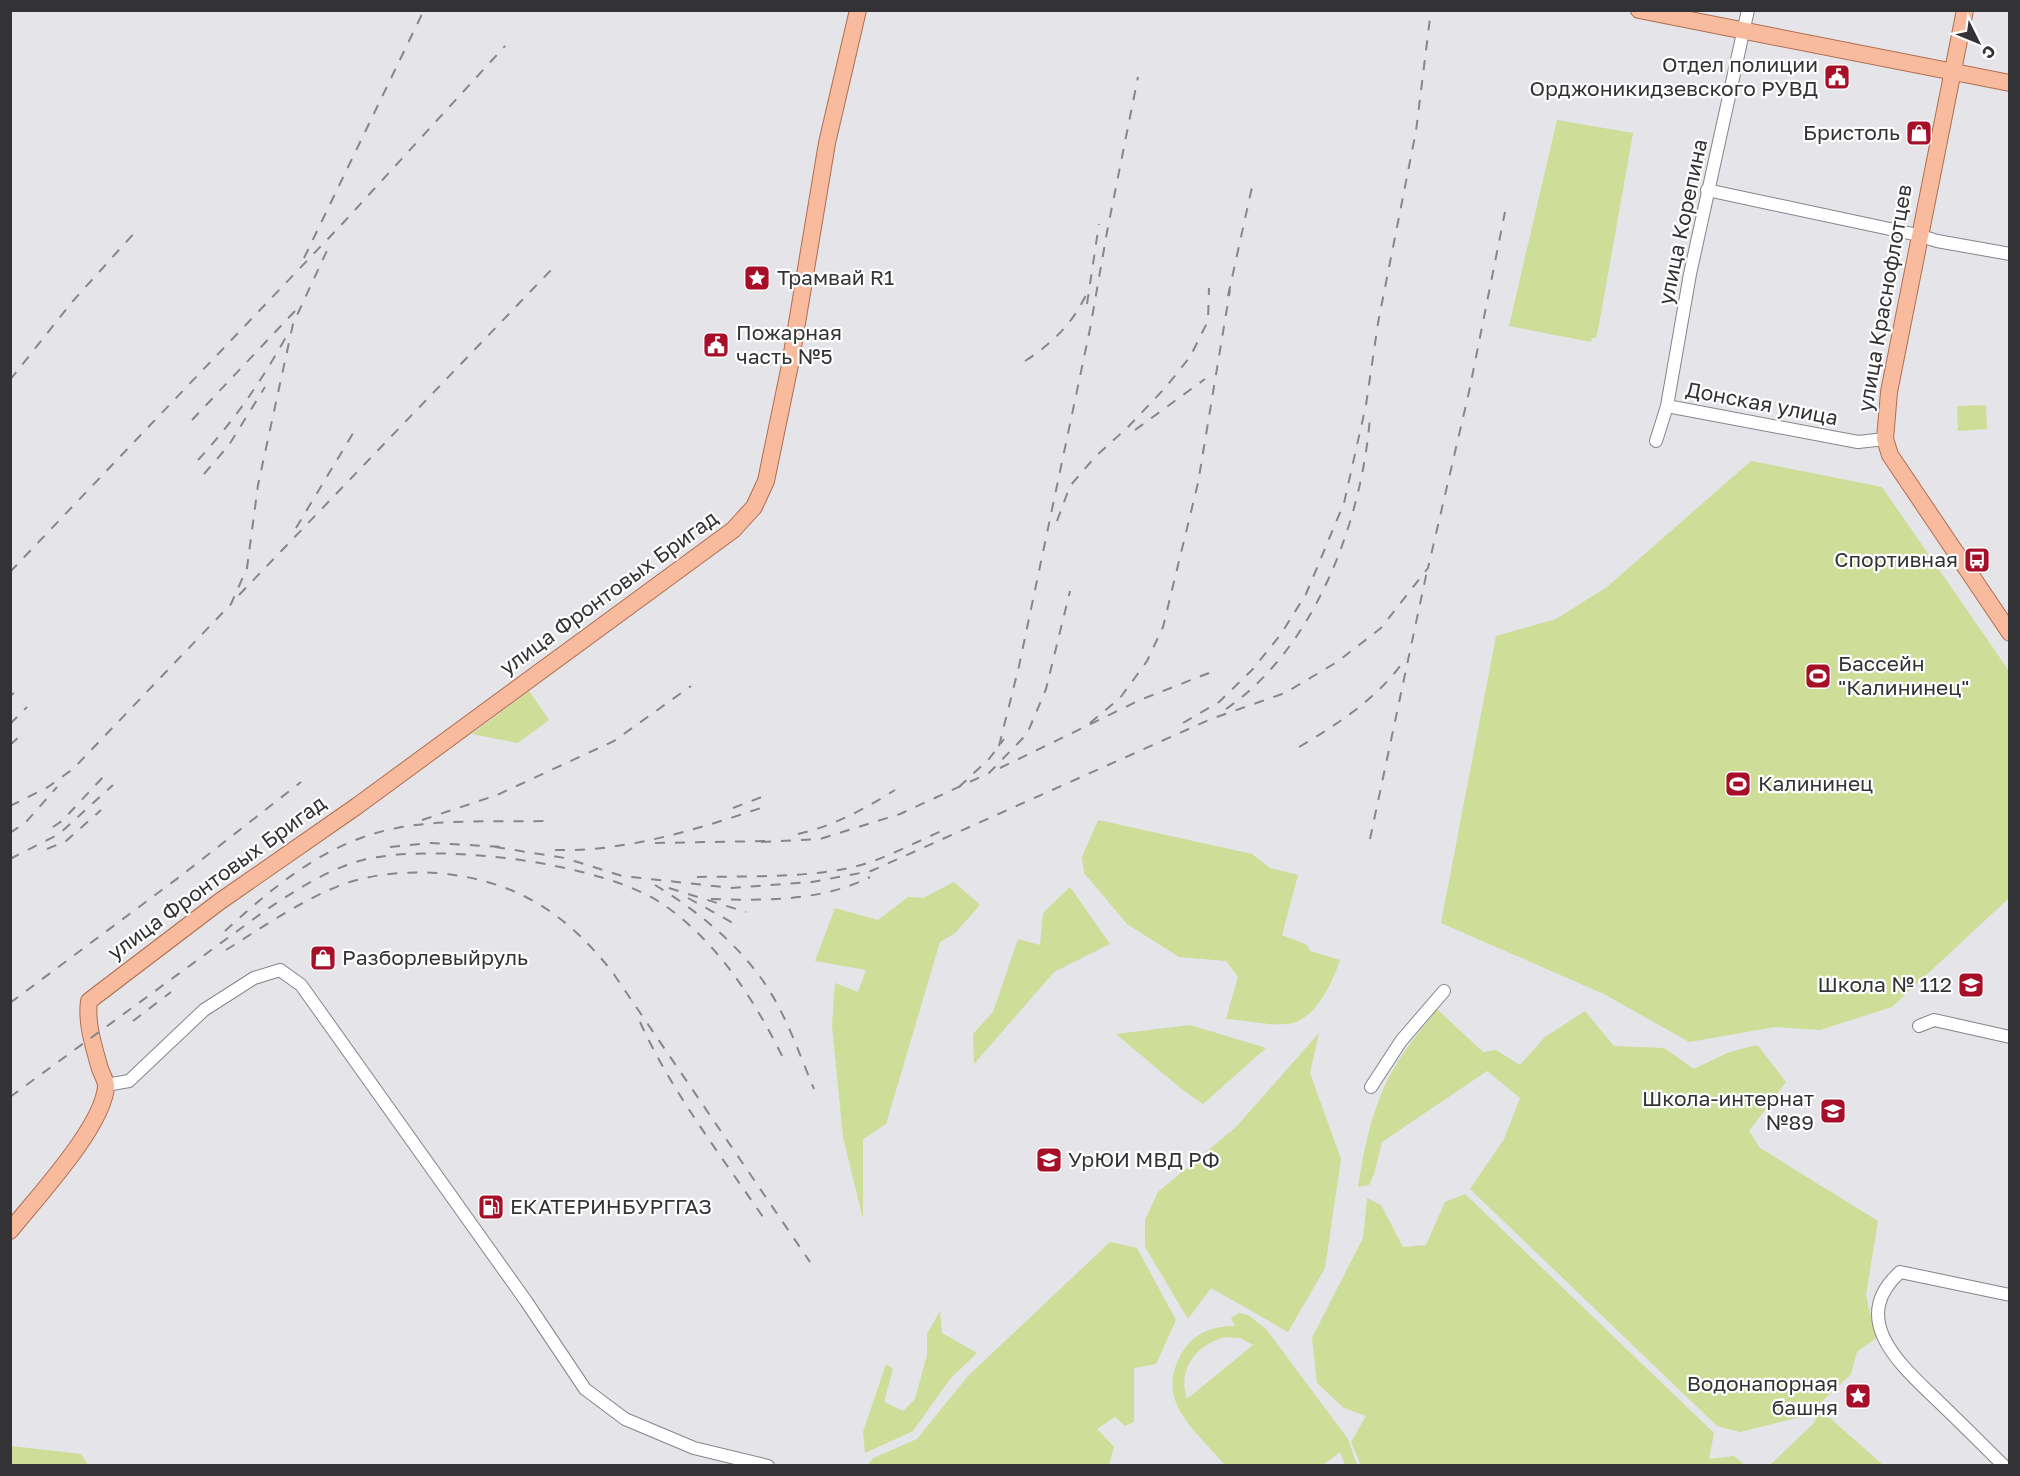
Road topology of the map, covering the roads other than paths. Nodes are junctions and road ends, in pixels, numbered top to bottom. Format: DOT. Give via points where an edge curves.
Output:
graph roads {
  1 [pos="858,10"];
  2 [pos="1639,10"];
  3 [pos="1748,10"];
  4 [pos="1965,10"];
  5 [pos="1744,30"];
  6 [pos="1952,72"];
  7 [pos="2010,83"];
  8 [pos="1707,189"];
  9 [pos="1918,235"];
  10 [pos="2010,254"];
  11 [pos="1667,406"];
  12 [pos="1884,439"];
  13 [pos="1656,441"];
  14 [pos="2010,633"];
  15 [pos="1444,991"];
  16 [pos="1919,1026"];
  17 [pos="2010,1037"];
  18 [pos="106,1085"];
  19 [pos="1371,1087"];
  20 [pos="10,1231"];
  21 [pos="2010,1295"];
  22 [pos="768,1466"];
  23 [pos="2004,1466"];
  1 -- 18 [label="main road, улица Фронтовых Бригад" via="827,143 790,365 766,481 745,519 104,987 89,1001 87,1015"];
  2 -- 5 [label="main road"];
  3 -- 5 [label="street, улица Корепина"];
  4 -- 6 [label="main road, улица Краснофлотцев"];
  5 -- 6 [label="main road"];
  5 -- 8 [label="street, улица Корепина"];
  6 -- 7 [label="main road"];
  6 -- 9 [label="main road, улица Краснофлотцев"];
  8 -- 9 [label="street"];
  8 -- 11 [label="street, улица Корепина"];
  9 -- 10 [label="street"];
  9 -- 12 [label="main road, улица Краснофлотцев"];
  11 -- 12 [label="street, Донская улица" via="1858,442"];
  11 -- 13 [label="street, улица Корепина"];
  12 -- 14 [label="main road, улица Краснофлотцев" via="1924,509"];
  15 -- 19 [label="street" via="1401,1041"];
  16 -- 17 [label="street" via="1934,1020"];
  18 -- 20 [label="main road" via="98,1115 81,1142"];
  18 -- 22 [label="street" via="129,1081 204,1010 254,978 280,970 288,974 301,985 585,1389 625,1419 694,1448"];
  21 -- 23 [label="street" via="1900,1272 1885,1285 1878,1313 1880,1331 1892,1355"];
}
